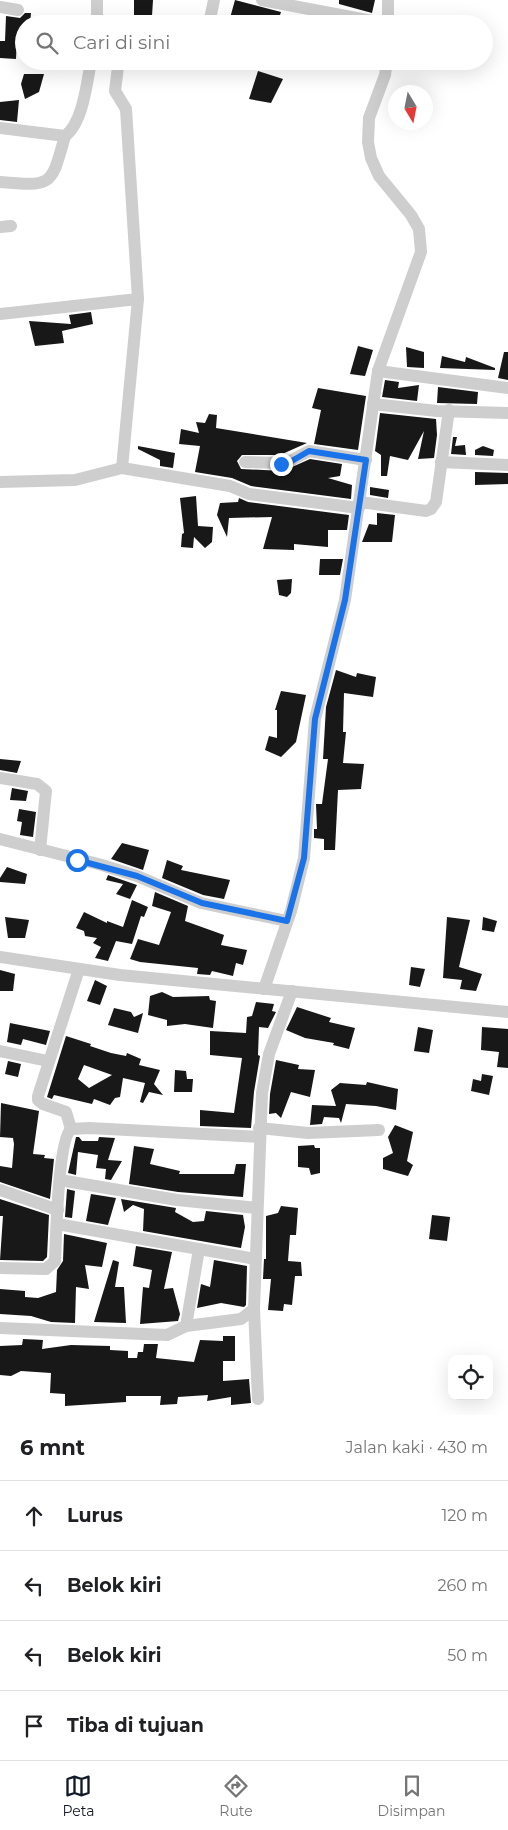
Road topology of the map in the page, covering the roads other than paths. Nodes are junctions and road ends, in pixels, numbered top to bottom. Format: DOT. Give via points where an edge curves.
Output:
graph roads {
  1 [pos="97,0"];
  2 [pos="214,0"];
  3 [pos="262,0"];
  4 [pos="388,0"];
  5 [pos="0,7"];
  6 [pos="18,10"];
  7 [pos="97,15"];
  8 [pos="211,15"];
  9 [pos="341,15"];
  10 [pos="388,15"];
  11 [pos="89,70"];
  12 [pos="118,70"];
  13 [pos="387,70"];
  14 [pos="0,128"];
  15 [pos="65,136"];
  16 [pos="0,182"];
  17 [pos="138,299"];
  18 [pos="0,314"];
  19 [pos="378,371"];
  20 [pos="508,388"];
  21 [pos="373,404"];
  22 [pos="449,410"];
  23 [pos="508,413"];
  24 [pos="366,460"];
  25 [pos="245,462"];
  26 [pos="441,462"];
  27 [pos="508,466"];
  28 [pos="122,468"];
  29 [pos="0,482"];
  30 [pos="359,505"];
  31 [pos="0,778"];
  32 [pos="0,840"];
  33 [pos="40,850"];
  34 [pos="287,921"];
  35 [pos="0,957"];
  36 [pos="79,969"];
  37 [pos="264,989"];
  38 [pos="292,991"];
  39 [pos="508,1012"];
  40 [pos="0,1051"];
  41 [pos="48,1061"];
  42 [pos="72,1129"];
  43 [pos="379,1130"];
  44 [pos="259,1133"];
  45 [pos="60,1180"];
  46 [pos="0,1190"];
  47 [pos="257,1208"];
  48 [pos="58,1210"];
  49 [pos="57,1224"];
  50 [pos="199,1249"];
  51 [pos="256,1259"];
  52 [pos="0,1268"];
  53 [pos="254,1309"];
  54 [pos="186,1326"];
  55 [pos="0,1328"];
  56 [pos="258,1399"];
  1 -- 7 [label="street"];
  2 -- 8 [label="street"];
  3 -- 9 [label="street"];
  4 -- 10 [label="street"];
  5 -- 6 [label="street"];
  11 -- 15 [label="street" via="76,122"];
  12 -- 17 [label="street" via="116,91 126,109"];
  13 -- 19 [label="street" via="369,118 369,150 379,176 419,229 421,252"];
  14 -- 15 [label="street"];
  15 -- 16 [label="street" via="51,178 42,183"];
  17 -- 18 [label="street"];
  17 -- 28 [label="street"];
  19 -- 20 [label="street"];
  19 -- 21 [label="street"];
  21 -- 22 [label="street"];
  21 -- 24 [label="street"];
  22 -- 23 [label="street"];
  22 -- 26 [label="street"];
  24 -- 25 [label="street" via="309,451 281,464"];
  24 -- 30 [label="street"];
  26 -- 27 [label="street"];
  26 -- 30 [label="street" via="436,502 431,509"];
  28 -- 29 [label="street" via="75,480"];
  28 -- 30 [label="street" via="230,486 249,494"];
  30 -- 34 [label="street" via="345,600 315,719 304,858"];
  31 -- 33 [label="street" via="37,784 46,791"];
  32 -- 33 [label="street"];
  33 -- 34 [label="street" via="137,876 202,903"];
  34 -- 37 [label="street"];
  35 -- 36 [label="street"];
  36 -- 37 [label="street"];
  36 -- 41 [label="street"];
  37 -- 38 [label="street"];
  38 -- 39 [label="street"];
  38 -- 44 [label="street" via="265,1068"];
  40 -- 41 [label="street"];
  41 -- 42 [label="street" via="38,1100 66,1112"];
  42 -- 44 [label="street"];
  42 -- 45 [label="street" via="67,1134"];
  43 -- 44 [label="street"];
  44 -- 47 [label="street"];
  45 -- 47 [label="street" via="194,1202"];
  45 -- 48 [label="street"];
  46 -- 48 [label="street"];
  47 -- 51 [label="street"];
  48 -- 49 [label="street"];
  49 -- 50 [label="street"];
  49 -- 52 [label="street" via="52,1265 38,1270"];
  50 -- 51 [label="street"];
  50 -- 54 [label="street"];
  51 -- 53 [label="street"];
  53 -- 54 [label="street" via="241,1319"];
  53 -- 56 [label="street"];
  54 -- 55 [label="street" via="167,1336"];
}
